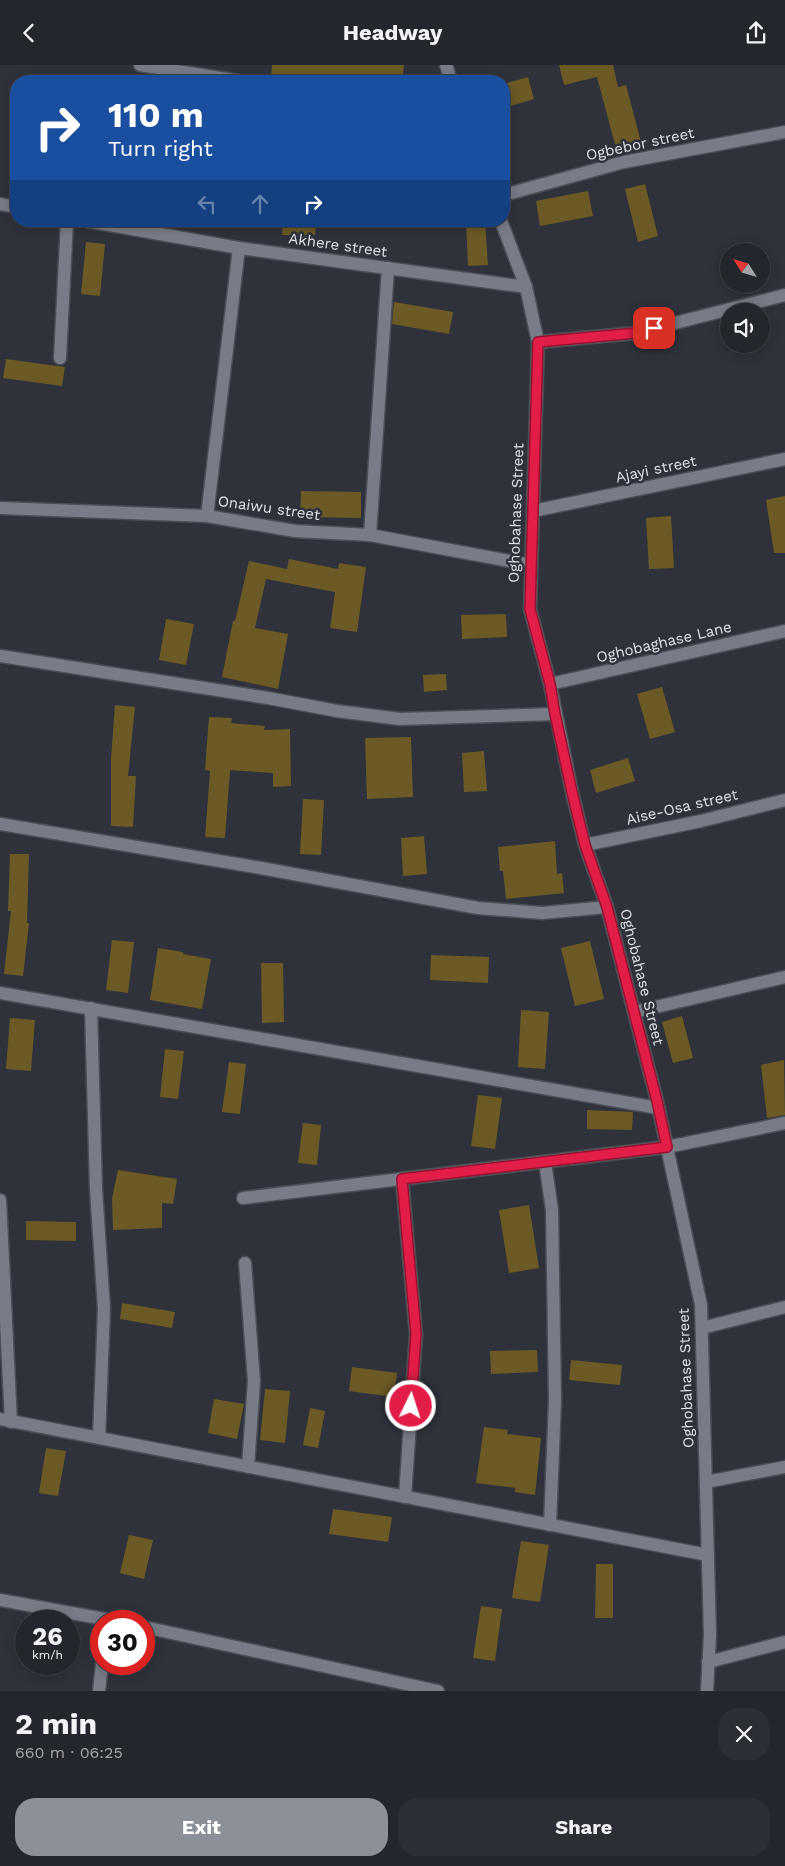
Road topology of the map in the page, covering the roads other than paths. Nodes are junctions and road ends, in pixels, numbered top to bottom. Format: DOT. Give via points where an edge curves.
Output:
graph roads {
  1 [pos="140,65"];
  2 [pos="202,75"];
  3 [pos="785,132"];
  4 [pos="510,193"];
  5 [pos="67,227"];
  6 [pos="121,227"];
  7 [pos="503,227"];
  8 [pos="239,248"];
  9 [pos="388,268"];
  10 [pos="526,287"];
  11 [pos="785,295"];
  12 [pos="538,342"];
  13 [pos="60,358"];
  14 [pos="785,459"];
  15 [pos="0,508"];
  16 [pos="533,511"];
  17 [pos="207,516"];
  18 [pos="370,535"];
  19 [pos="530,565"];
  20 [pos="785,631"];
  21 [pos="0,656"];
  22 [pos="550,684"];
  23 [pos="555,714"];
  24 [pos="785,800"];
  25 [pos="0,824"];
  26 [pos="585,845"];
  27 [pos="607,907"];
  28 [pos="785,977"];
  29 [pos="0,993"];
  30 [pos="91,1008"];
  31 [pos="634,1013"];
  32 [pos="658,1108"];
  33 [pos="785,1123"];
  34 [pos="667,1147"];
  35 [pos="545,1161"];
  36 [pos="402,1179"];
  37 [pos="243,1198"];
  38 [pos="0,1200"];
  39 [pos="245,1263"];
  40 [pos="785,1307"];
  41 [pos="702,1328"];
  42 [pos="5,1420"];
  43 [pos="99,1438"];
  44 [pos="248,1467"];
  45 [pos="785,1467"];
  46 [pos="706,1482"];
  47 [pos="405,1497"];
  48 [pos="550,1525"];
  49 [pos="708,1555"];
  50 [pos="0,1600"];
  51 [pos="90,1617"];
  52 [pos="155,1629"];
  53 [pos="785,1642"];
  54 [pos="708,1661"];
  55 [pos="101,1675"];
  56 [pos="99,1691"];
  57 [pos="438,1691"];
  58 [pos="707,1691"];
  1 -- 2 [label="street"];
  3 -- 4 [label="street, Ogbebor street" via="624,161"];
  5 -- 13 [label="street"];
  6 -- 8 [label="street, Akhere street"];
  7 -- 10 [label="street, Oghobahase Street"];
  8 -- 9 [label="street, Akhere street"];
  8 -- 17 [label="street"];
  9 -- 10 [label="street, Akhere street"];
  9 -- 18 [label="street"];
  10 -- 12 [label="street, Oghobahase Street"];
  11 -- 12 [label="street" via="636,333"];
  12 -- 16 [label="street, Oghobahase Street"];
  14 -- 16 [label="street, Ajayi street"];
  15 -- 17 [label="street, Onaiwu street"];
  16 -- 19 [label="street, Oghobahase Street"];
  17 -- 18 [label="street, Onaiwu street" via="295,531"];
  18 -- 19 [label="street, Onaiwu street"];
  19 -- 22 [label="street, Oghobahase Street" via="530,609"];
  20 -- 22 [label="street, Oghobaghase Lane"];
  21 -- 23 [label="street" via="400,719"];
  22 -- 23 [label="street, Oghobahase Street"];
  23 -- 26 [label="street, Oghobahase Street"];
  24 -- 26 [label="street, Aise-Osa street"];
  25 -- 27 [label="street" via="478,908 542,913"];
  26 -- 27 [label="street, Oghobahase Street"];
  27 -- 31 [label="street, Oghobahase Street"];
  28 -- 31 [label="street"];
  29 -- 30 [label="street"];
  30 -- 32 [label="street"];
  30 -- 43 [label="street" via="96,1189 104,1309"];
  31 -- 32 [label="street, Oghobahase Street"];
  32 -- 34 [label="street, Oghobahase Street"];
  33 -- 34 [label="street"];
  34 -- 35 [label="street"];
  34 -- 41 [label="street, Oghobahase Street" via="701,1305"];
  35 -- 36 [label="street"];
  35 -- 48 [label="street" via="552,1210 555,1400"];
  36 -- 37 [label="street"];
  36 -- 47 [label="street" via="416,1333"];
  38 -- 42 [label="street"];
  39 -- 44 [label="street" via="254,1381"];
  40 -- 41 [label="street"];
  41 -- 46 [label="street, Oghobahase Street"];
  42 -- 43 [label="street"];
  43 -- 44 [label="street"];
  44 -- 47 [label="street"];
  45 -- 46 [label="street"];
  46 -- 49 [label="street, Oghobahase Street"];
  47 -- 48 [label="street"];
  48 -- 49 [label="street"];
  49 -- 54 [label="street, Oghobahase Street"];
  50 -- 51 [label="street"];
  52 -- 57 [label="street"];
  53 -- 54 [label="street"];
  54 -- 58 [label="street, Oghobahase Street"];
  55 -- 56 [label="street"];
}
